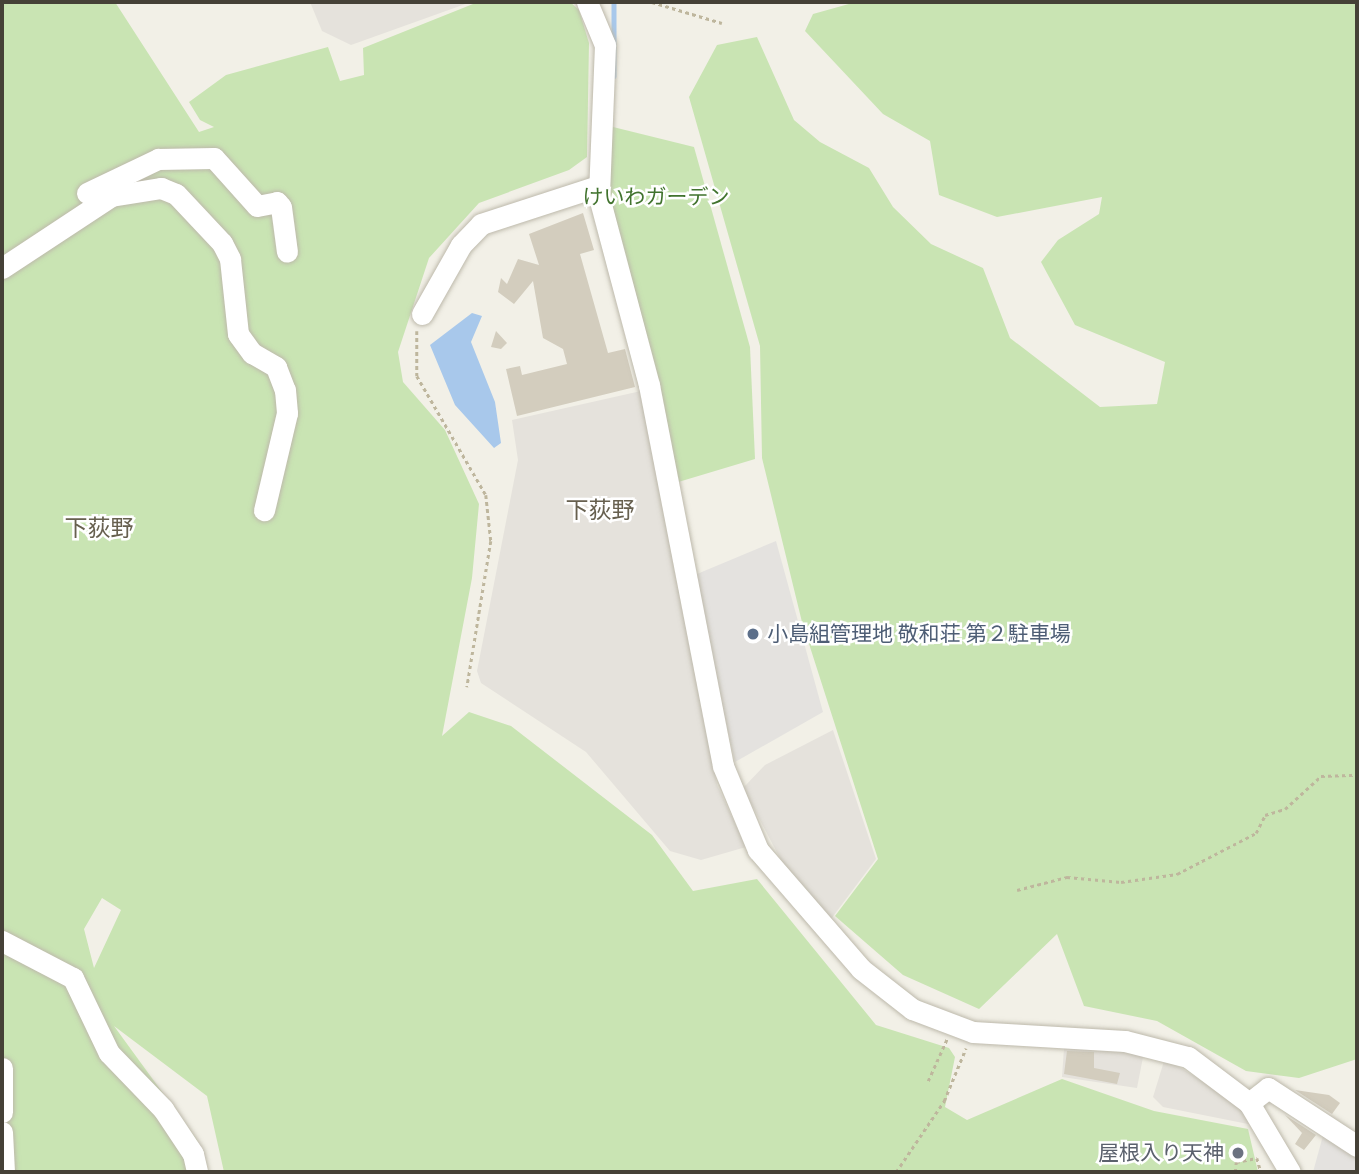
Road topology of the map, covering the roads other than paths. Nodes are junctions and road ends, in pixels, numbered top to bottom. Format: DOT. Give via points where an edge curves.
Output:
graph roads {
  1 [pos="587,2"];
  2 [pos="598,186"];
  3 [pos="286,248"];
  4 [pos="2,251"];
  5 [pos="2,268"];
  6 [pos="422,314"];
  7 [pos="264,509"];
  8 [pos="2,941"];
  9 [pos="2,1068"];
  10 [pos="1249,1103"];
  11 [pos="2,1112"];
  12 [pos="2,1132"];
  13 [pos="1357,1146"];
  14 [pos="4,1172"];
  15 [pos="197,1172"];
  16 [pos="1290,1172"];
  1 -- 2 [label="street" via="605,44"];
  2 -- 6 [label="street" via="481,224 461,245"];
  2 -- 10 [label="street" via="640,346 723,766 737,808 772,870 861,969 912,1009 973,1032 1144,1044 1204,1066"];
  3 -- 4 [label="street" via="281,207 277,202 257,206 214,158 158,159 67,203"];
  5 -- 7 [label="street" via="103,200 134,190 176,194 222,243 230,259 239,334 252,353 276,367 285,390 286,413"];
  8 -- 15 [label="street" via="74,978 109,1053 163,1108 193,1154"];
  9 -- 11 [label="street"];
  10 -- 13 [label="street" via="1268,1088"];
  10 -- 16 [label="street"];
  12 -- 14 [label="street"];
}
